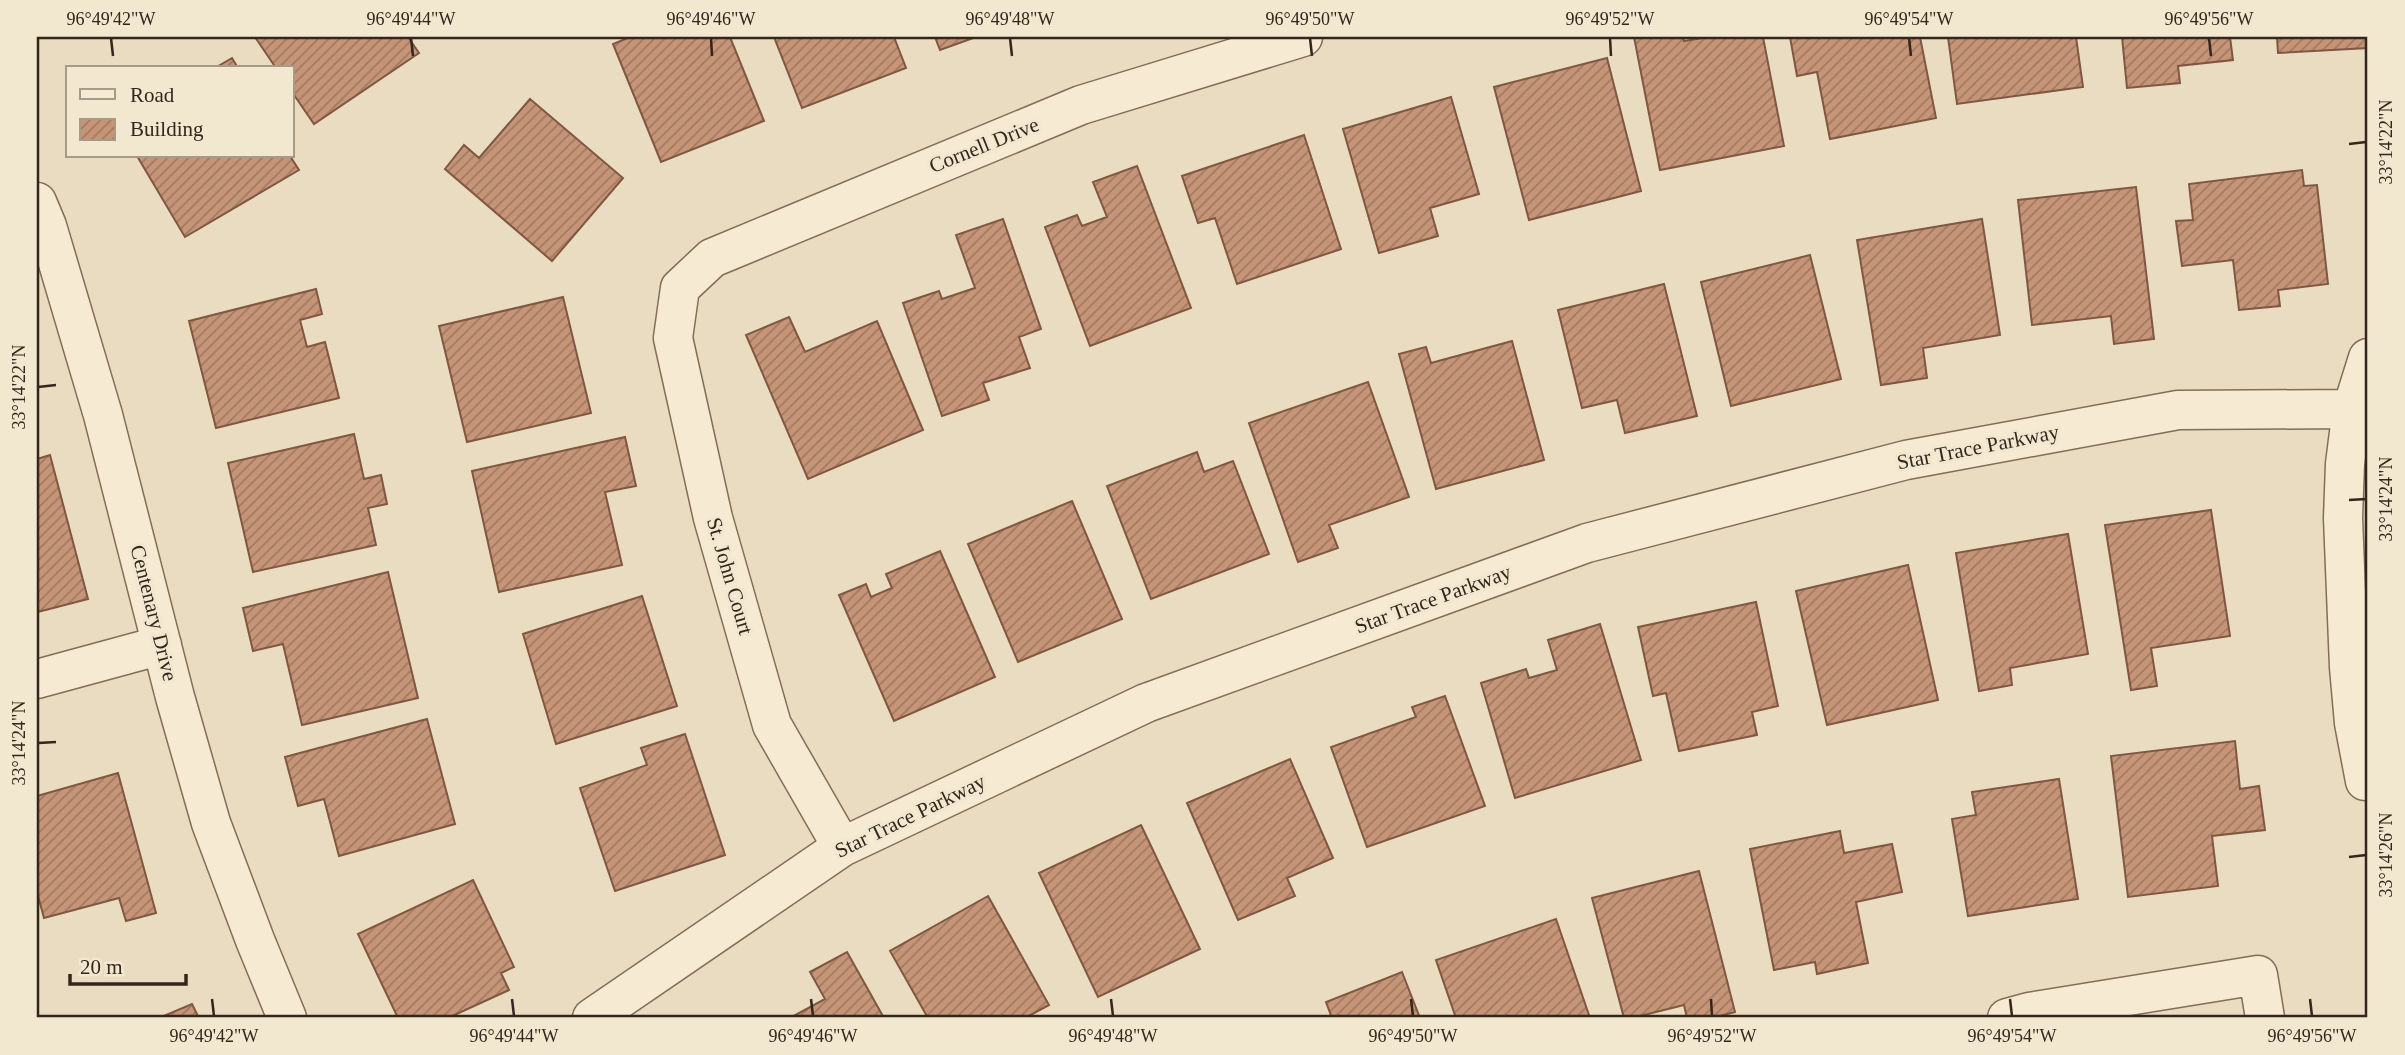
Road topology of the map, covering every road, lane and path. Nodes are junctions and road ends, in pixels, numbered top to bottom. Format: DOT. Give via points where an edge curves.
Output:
graph roads {
  1 [pos="1303,37"];
  2 [pos="37,202"];
  3 [pos="680,288"];
  4 [pos="2368,358"];
  5 [pos="2352,409"];
  6 [pos="162,645"];
  7 [pos="37,679"];
  8 [pos="2367,780"];
  9 [pos="842,847"];
  10 [pos="287,1018"];
  11 [pos="592,1018"];
  12 [pos="2007,1018"];
  13 [pos="2265,1018"];
  1 -- 3 [label="street, Cornell Drive" via="1082,105 712,258"];
  2 -- 6 [label="street, Centenary Drive" via="103,415"];
  3 -- 9 [label="street, St. John Court" via="673,338 713,518 772,725"];
  4 -- 5 [label="street"];
  5 -- 8 [label="street" via="2345,464 2345,588 2354,723"];
  5 -- 9 [label="street, Star Trace Parkway" via="2178,410 1906,460 1587,543 1146,703"];
  6 -- 7 [label="street"];
  6 -- 10 [label="street, Centenary Drive" via="211,823"];
  9 -- 11 [label="street, Star Trace Parkway"];
  12 -- 13 [label="street" via="2258,975"];
}
